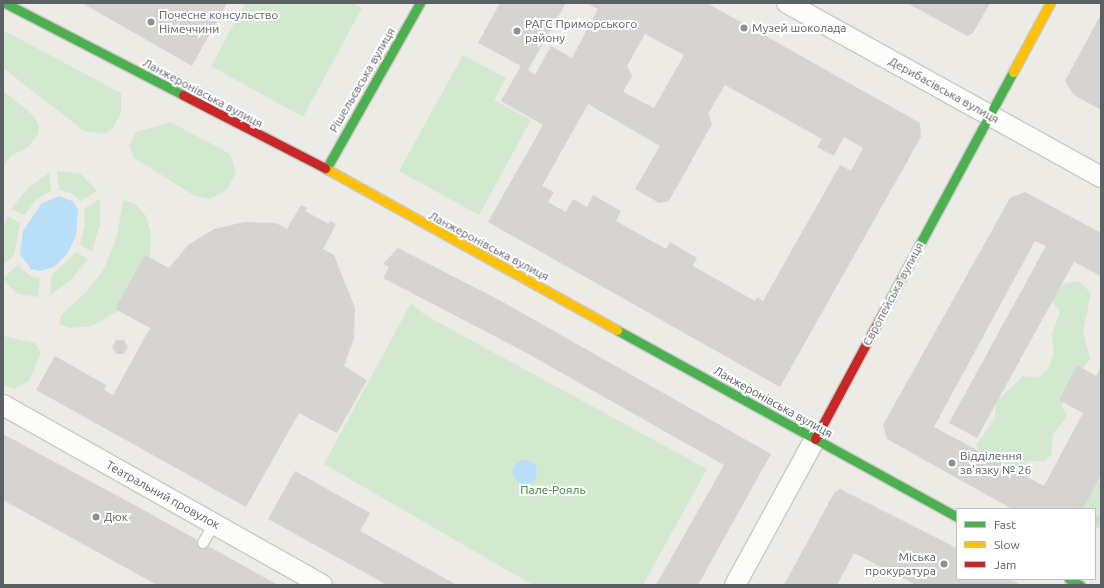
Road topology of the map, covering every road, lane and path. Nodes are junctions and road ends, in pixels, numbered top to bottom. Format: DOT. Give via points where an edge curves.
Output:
graph roads {
  1 [pos="5,3"];
  2 [pos="420,3"];
  3 [pos="787,3"];
  4 [pos="1050,3"];
  5 [pos="989,116"];
  6 [pos="326,169"];
  7 [pos="1101,177"];
  8 [pos="3,405"];
  9 [pos="815,439"];
  10 [pos="956,516"];
  11 [pos="214,524"];
  12 [pos="203,543"];
  13 [pos="1071,580"];
  14 [pos="322,585"];
  15 [pos="735,585"];
  16 [pos="1080,585"];
  1 -- 6 [label="street, Ланжеронівська вулиця"];
  2 -- 6 [label="street, Рішельєвська вулиця"];
  3 -- 5 [label="street, Дерибасівська вулиця"];
  4 -- 5 [label="street, Європейська вулиця"];
  5 -- 7 [label="street, Дерибасівська вулиця"];
  5 -- 9 [label="street, Європейська вулиця"];
  6 -- 9 [label="street, Ланжеронівська вулиця"];
  8 -- 11 [label="street, Театральний провулок"];
  9 -- 10 [label="street, Ланжеронівська вулиця"];
  9 -- 15 [label="street, Європейська вулиця"];
  11 -- 12 [label="lane"];
  11 -- 14 [label="street, Театральний провулок"];
  13 -- 16 [label="street"];
}
